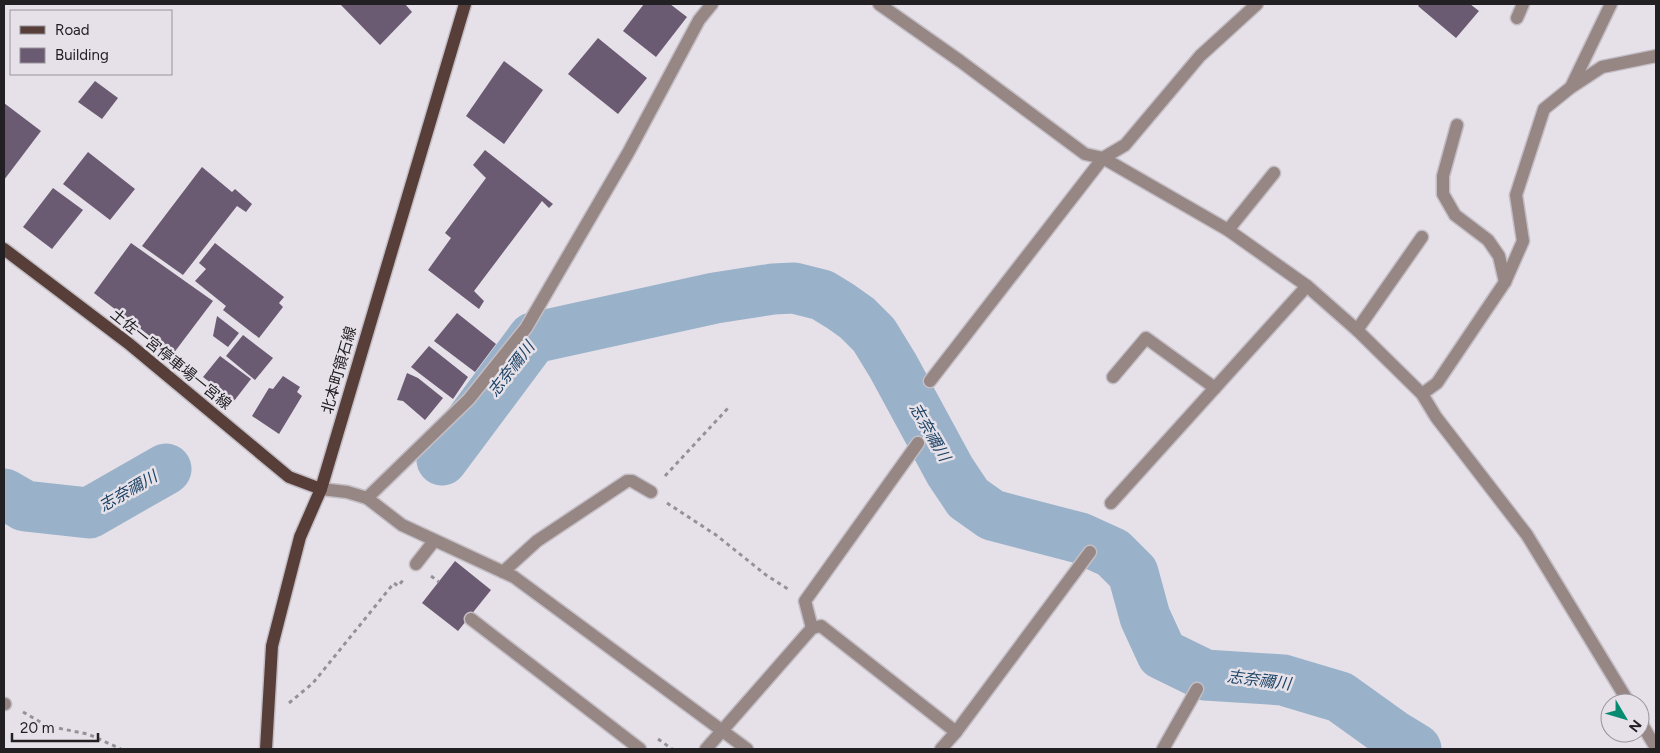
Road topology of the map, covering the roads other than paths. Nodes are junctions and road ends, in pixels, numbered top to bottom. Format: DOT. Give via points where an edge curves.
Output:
graph roads {
  1 [pos="465,4"];
  2 [pos="712,4"];
  3 [pos="879,4"];
  4 [pos="1257,4"];
  5 [pos="1523,4"];
  6 [pos="1611,4"];
  7 [pos="1517,18"];
  8 [pos="1656,56"];
  9 [pos="1570,88"];
  10 [pos="1457,125"];
  11 [pos="1103,158"];
  12 [pos="1274,173"];
  13 [pos="1228,230"];
  14 [pos="1422,238"];
  15 [pos="4,249"];
  16 [pos="1505,282"];
  17 [pos="1307,286"];
  18 [pos="1357,330"];
  19 [pos="1113,377"];
  20 [pos="930,381"];
  21 [pos="1215,388"];
  22 [pos="1422,394"];
  23 [pos="918,443"];
  24 [pos="321,489"];
  25 [pos="651,492"];
  26 [pos="367,498"];
  27 [pos="1111,504"];
  28 [pos="434,541"];
  29 [pos="1090,552"];
  30 [pos="416,564"];
  31 [pos="503,572"];
  32 [pos="471,619"];
  33 [pos="812,628"];
  34 [pos="1197,689"];
  35 [pos="1623,693"];
  36 [pos="723,731"];
  37 [pos="956,732"];
  38 [pos="266,749"];
  39 [pos="640,749"];
  40 [pos="706,749"];
  41 [pos="747,749"];
  42 [pos="941,749"];
  43 [pos="1163,749"];
  1 -- 24 [label="main road, 北本町領石線"];
  2 -- 26 [label="street" via="699,20 628,153 526,328 469,398"];
  3 -- 11 [label="street" via="1085,154"];
  4 -- 11 [label="street" via="1200,56 1125,144"];
  5 -- 7 [label="street"];
  6 -- 9 [label="street"];
  8 -- 9 [label="street" via="1602,67"];
  9 -- 16 [label="street" via="1544,109 1516,195 1523,241"];
  10 -- 16 [label="street" via="1443,176 1443,194 1455,215 1488,240 1499,256"];
  11 -- 13 [label="street"];
  11 -- 20 [label="street"];
  12 -- 13 [label="street"];
  13 -- 17 [label="street"];
  14 -- 18 [label="street"];
  15 -- 24 [label="main road, 土佐一宮停車場一宮線" via="128,344 289,477"];
  16 -- 22 [label="street" via="1437,383"];
  17 -- 18 [label="street"];
  17 -- 21 [label="street"];
  18 -- 22 [label="street"];
  19 -- 21 [label="street" via="1146,338"];
  21 -- 27 [label="street"];
  22 -- 35 [label="street" via="1436,417 1527,535"];
  23 -- 33 [label="street" via="805,601"];
  24 -- 26 [label="street"];
  24 -- 38 [label="main road, 北本町領石線" via="300,537 272,646"];
  25 -- 31 [label="street" via="632,481 627,482 537,540"];
  26 -- 28 [label="street" via="402,524"];
  28 -- 30 [label="street"];
  28 -- 31 [label="street"];
  29 -- 37 [label="street"];
  31 -- 36 [label="street"];
  32 -- 39 [label="street"];
  33 -- 36 [label="street"];
  33 -- 37 [label="street" via="821,626"];
  34 -- 43 [label="street"];
  36 -- 40 [label="street"];
  36 -- 41 [label="street"];
  37 -- 42 [label="street"];
}
